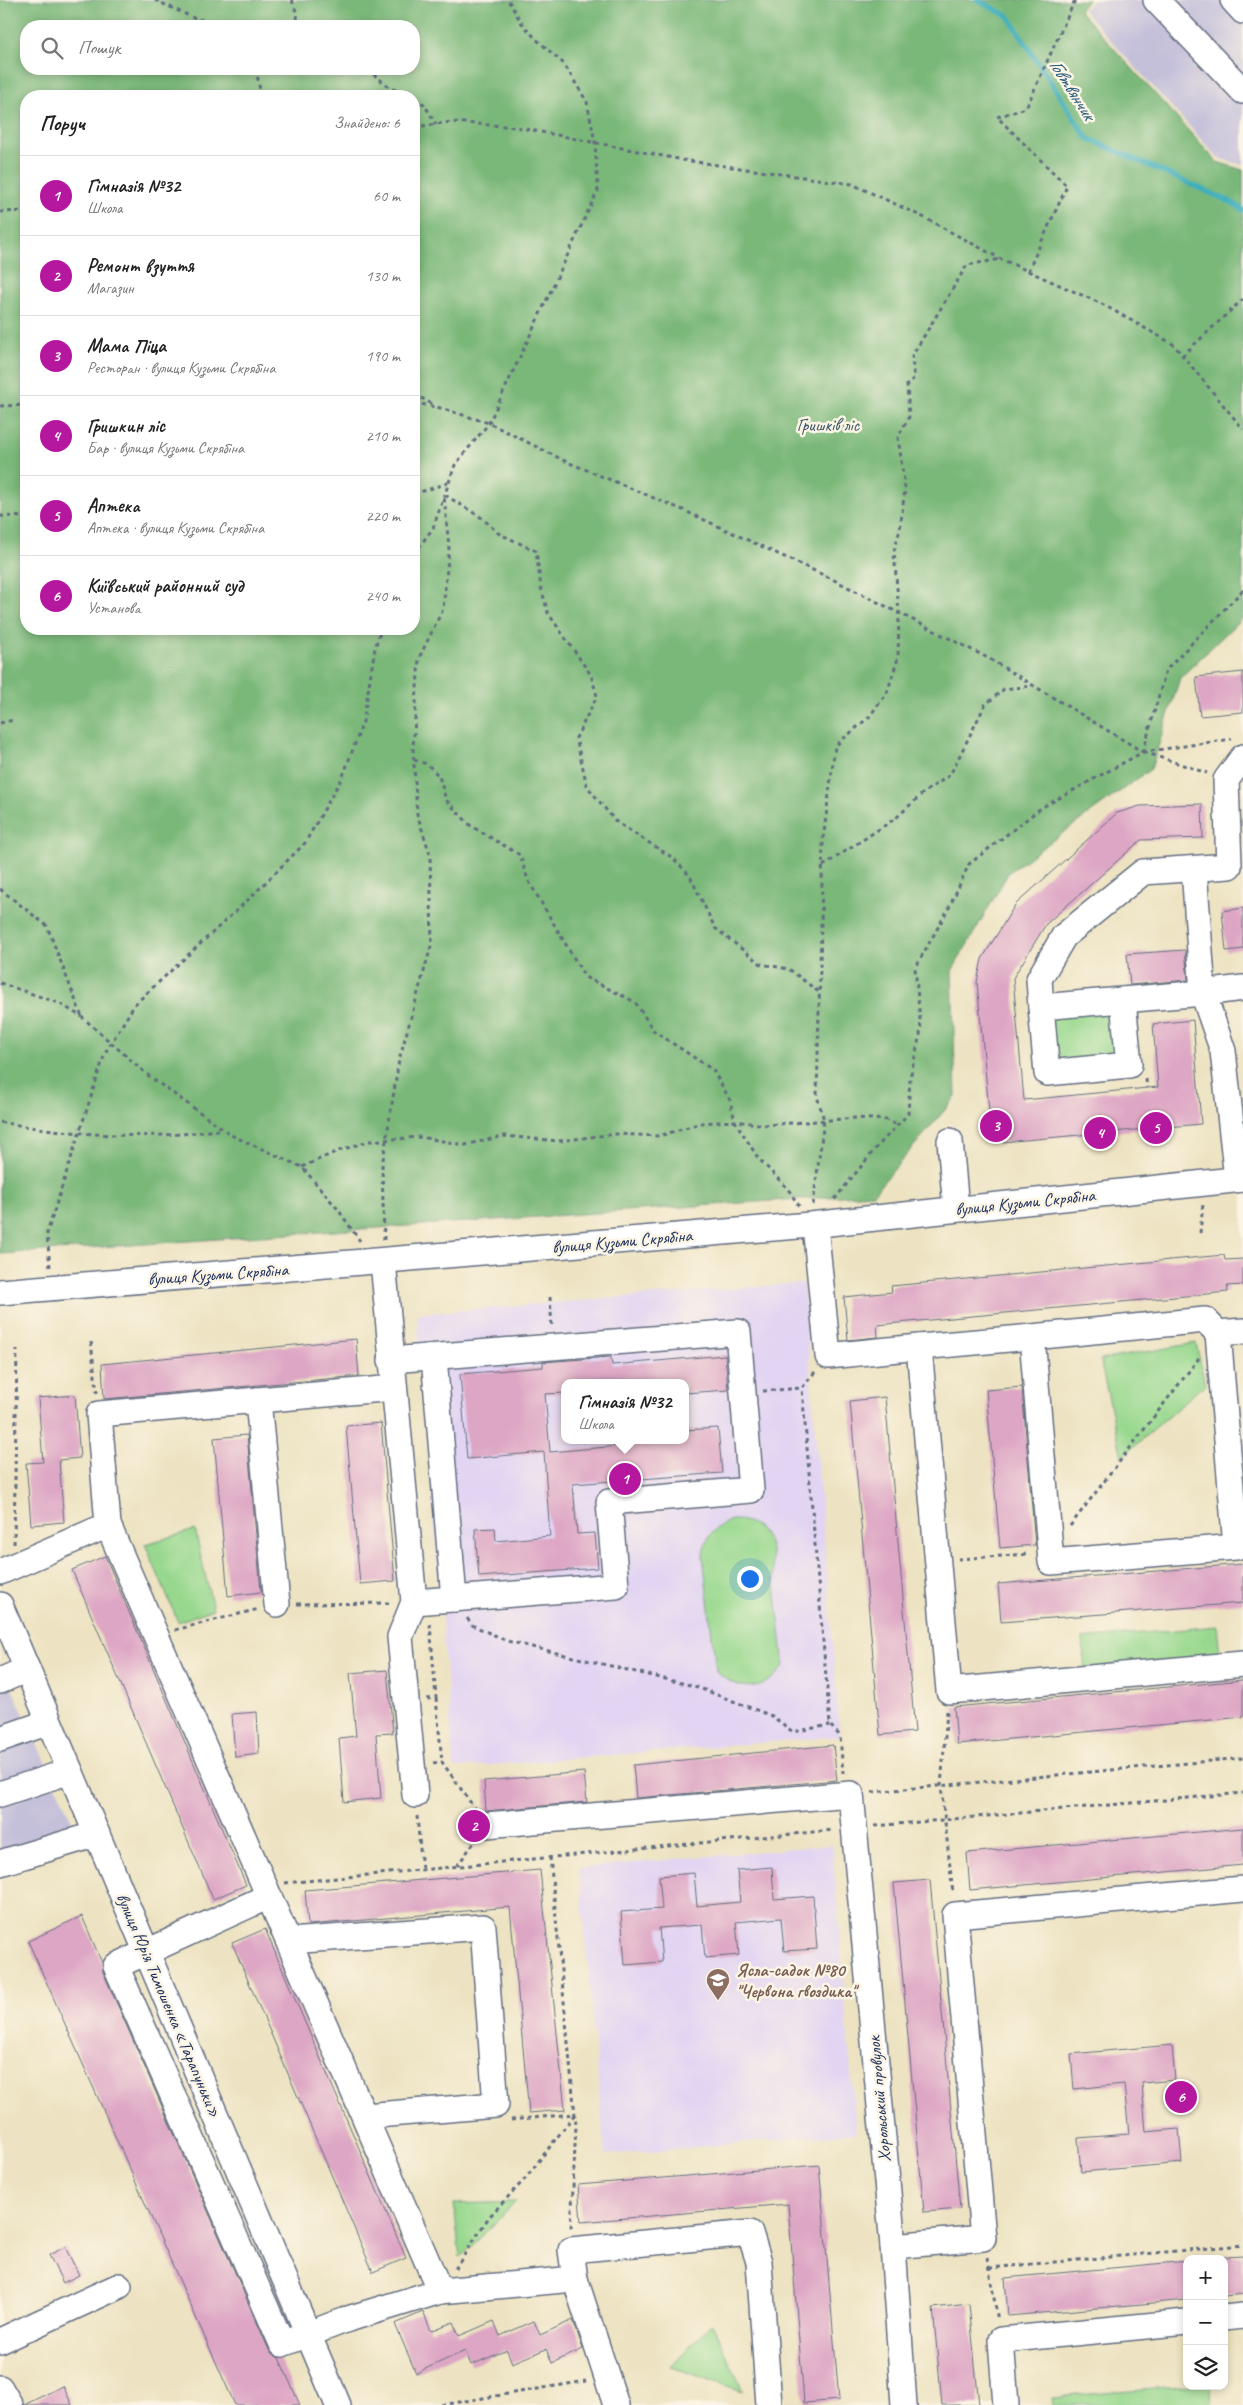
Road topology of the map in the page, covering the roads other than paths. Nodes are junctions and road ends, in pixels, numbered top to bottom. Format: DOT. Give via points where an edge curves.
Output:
graph roads {
  1 [pos="1156,0"];
  2 [pos="1232,0"];
  3 [pos="1243,11"];
  4 [pos="1243,92"];
  5 [pos="1238,748"];
  6 [pos="1194,869"];
  7 [pos="1243,988"];
  8 [pos="1203,992"];
  9 [pos="1123,1000"];
  10 [pos="1041,1008"];
  11 [pos="1233,1050"];
  12 [pos="950,1141"];
  13 [pos="1240,1179"];
  14 [pos="956,1209"];
  15 [pos="809,1225"];
  16 [pos="383,1261"];
  17 [pos="0,1292"];
  18 [pos="1243,1331"];
  19 [pos="1218,1334"];
  20 [pos="1032,1337"];
  21 [pos="919,1347"];
  22 [pos="434,1357"];
  23 [pos="391,1360"];
  24 [pos="394,1388"];
  25 [pos="258,1400"];
  26 [pos="108,1525"];
  27 [pos="0,1572"];
  28 [pos="454,1599"];
  29 [pos="414,1602"];
  30 [pos="278,1604"];
  31 [pos="2,1614"];
  32 [pos="1243,1664"];
  33 [pos="27,1669"];
  34 [pos="0,1681"];
  35 [pos="49,1722"];
  36 [pos="0,1739"];
  37 [pos="70,1771"];
  38 [pos="0,1794"];
  39 [pos="415,1795"];
  40 [pos="486,1825"];
  41 [pos="97,1834"];
  42 [pos="0,1863"];
  43 [pos="1243,1889"];
  44 [pos="267,1890"];
  45 [pos="289,1941"];
  46 [pos="147,1952"];
  47 [pos="365,2116"];
  48 [pos="893,2246"];
  49 [pos="575,2279"];
  50 [pos="119,2286"];
  51 [pos="440,2291"];
  52 [pos="1243,2316"];
  53 [pos="1228,2318"];
  54 [pos="1183,2322"];
  55 [pos="308,2335"];
  56 [pos="0,2342"];
  57 [pos="0,2388"];
  58 [pos="10,2405"];
  59 [pos="338,2405"];
  60 [pos="616,2405"];
  61 [pos="769,2405"];
  62 [pos="904,2405"];
  63 [pos="1006,2405"];
  1 -- 4 [label="street"];
  2 -- 3 [label="street"];
  5 -- 6 [label="street" via="1226,780 1229,866"];
  6 -- 8 [label="street"];
  6 -- 10 [label="street" via="1143,872 1064,936 1038,979"];
  7 -- 8 [label="street"];
  8 -- 9 [label="street"];
  8 -- 11 [label="street"];
  9 -- 10 [label="street"];
  9 -- 10 [label="street" via="1129,1064 1047,1073"];
  11 -- 13 [label="street"];
  12 -- 14 [label="street"];
  13 -- 14 [label="street, вулиця Кузьми Скрябіна"];
  14 -- 15 [label="street, вулиця Кузьми Скрябіна"];
  15 -- 16 [label="street, вулиця Кузьми Скрябіна"];
  15 -- 21 [label="street" via="828,1356"];
  16 -- 17 [label="street, вулиця Кузьми Скрябіна"];
  16 -- 23 [label="street"];
  18 -- 19 [label="street"];
  19 -- 20 [label="street" via="1205,1320"];
  19 -- 20 [label="street" via="1236,1547 1051,1562"];
  20 -- 21 [label="street"];
  21 -- 32 [label="street" via="949,1691"];
  22 -- 23 [label="street"];
  22 -- 28 [label="street"];
  22 -- 28 [label="street" via="738,1332 751,1490 609,1502 616,1586"];
  23 -- 24 [label="street"];
  24 -- 25 [label="street"];
  24 -- 29 [label="street"];
  25 -- 26 [label="street" via="99,1414"];
  25 -- 30 [label="street"];
  26 -- 27 [label="street"];
  26 -- 44 [label="street"];
  28 -- 29 [label="street"];
  29 -- 39 [label="street" via="400,1638"];
  31 -- 33 [label="street, вулиця Юрія Тимошенка «Тарапуньки»"];
  33 -- 34 [label="street"];
  33 -- 35 [label="street, вулиця Юрія Тимошенка «Тарапуньки»"];
  35 -- 36 [label="street"];
  35 -- 37 [label="street, вулиця Юрія Тимошенка «Тарапуньки»"];
  37 -- 38 [label="street"];
  37 -- 41 [label="street, вулиця Юрія Тимошенка «Тарапуньки»"];
  40 -- 48 [label="street, Хорольський провулок" via="848,1794 854,1828"];
  41 -- 42 [label="street"];
  41 -- 46 [label="street, вулиця Юрія Тимошенка «Тарапуньки»"];
  43 -- 48 [label="street" via="955,1915 983,2238"];
  44 -- 45 [label="street"];
  44 -- 46 [label="street"];
  45 -- 47 [label="street"];
  45 -- 47 [label="street" via="483,1927 496,2105"];
  46 -- 55 [label="street, вулиця Юрія Тимошенка «Тарапуньки»"];
  46 -- 55 [label="street" via="116,1966 282,2344"];
  47 -- 51 [label="street"];
  48 -- 62 [label="street, Хорольський провулок"];
  49 -- 51 [label="street"];
  49 -- 60 [label="street"];
  49 -- 61 [label="street" via="571,2250 750,2233 759,2262"];
  50 -- 56 [label="street"];
  51 -- 55 [label="street" via="348,2319"];
  52 -- 53 [label="street"];
  54 -- 63 [label="street" via="1001,2340"];
  55 -- 59 [label="street, вулиця Юрія Тимошенка «Тарапуньки»"];
  57 -- 58 [label="street"];
}
